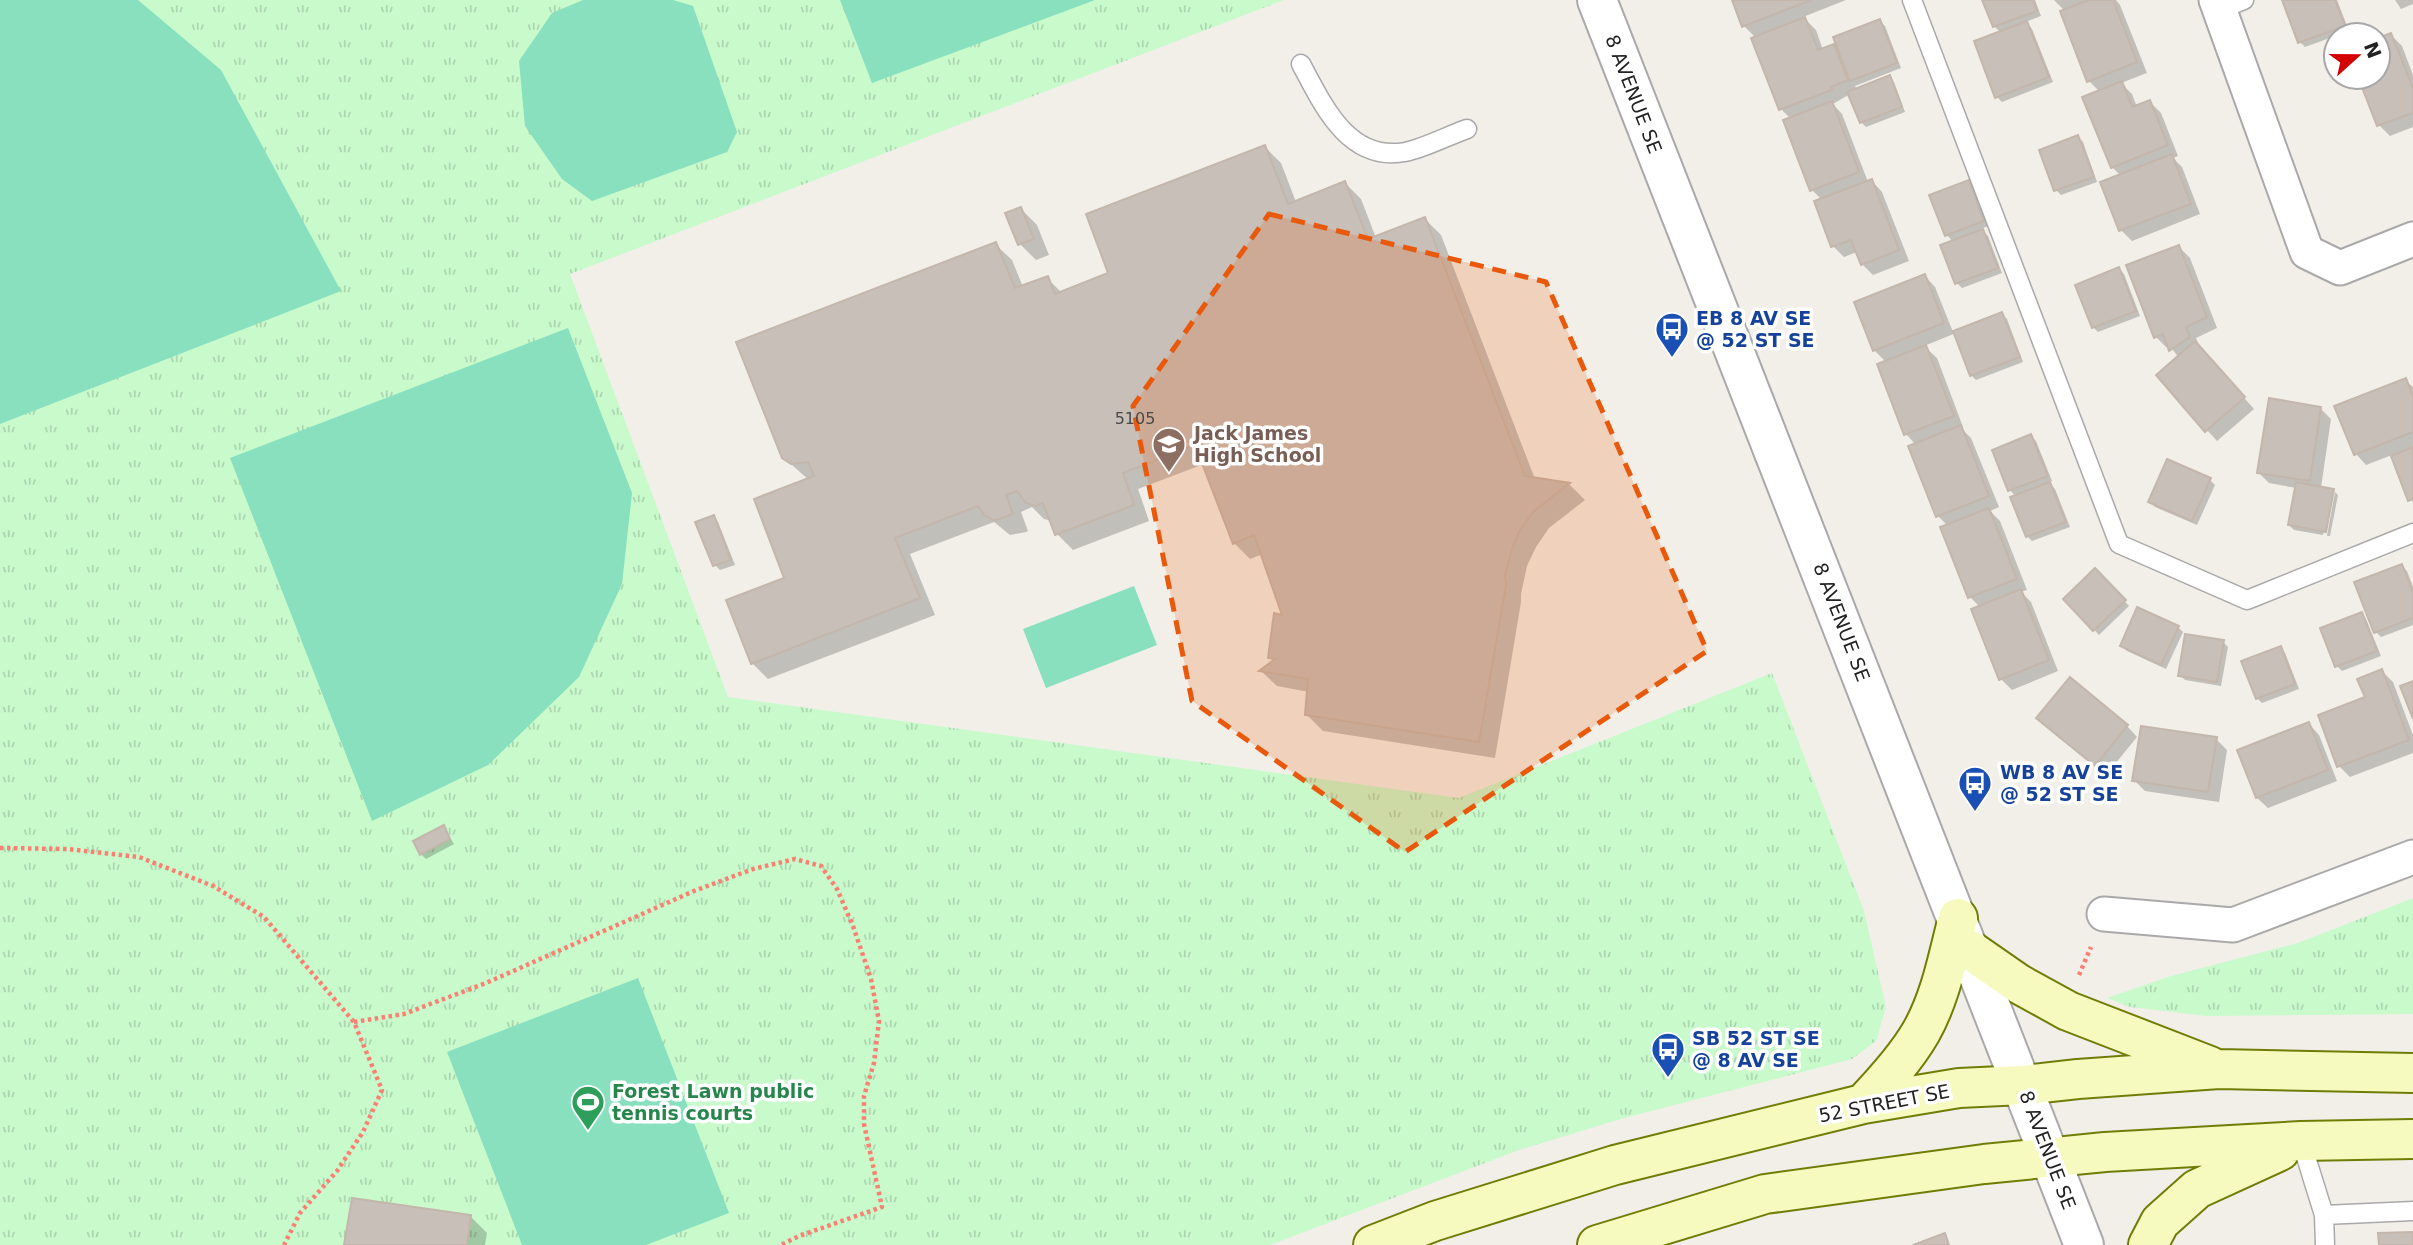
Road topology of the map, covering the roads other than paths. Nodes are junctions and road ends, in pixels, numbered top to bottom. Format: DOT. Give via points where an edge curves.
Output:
graph roads {
  1 [pos="1597,0"];
  2 [pos="1912,0"];
  3 [pos="2226,3"];
  4 [pos="1301,64"];
  5 [pos="1467,129"];
  6 [pos="2413,239"];
  7 [pos="2413,534"];
  8 [pos="2413,857"];
  9 [pos="2105,914"];
  10 [pos="1964,934"];
  11 [pos="2219,1069"];
  12 [pos="2413,1073"];
  13 [pos="2023,1086"];
  14 [pos="1863,1104"];
  15 [pos="2413,1139"];
  16 [pos="2301,1141"];
  17 [pos="2050,1157"];
  18 [pos="2413,1211"];
  19 [pos="2324,1215"];
  20 [pos="1373,1245"];
  21 [pos="1597,1245"];
  22 [pos="2084,1245"];
  23 [pos="2148,1245"];
  24 [pos="2325,1245"];
  1 -- 10 [label="street, 8 AVENUE SE"];
  2 -- 7 [label="lane" via="2119,544 2247,600"];
  3 -- 6 [label="street" via="2307,252 2340,268"];
  4 -- 5 [label="lane" via="1325,108 1348,137 1373,151 1404,152"];
  8 -- 9 [label="street" via="2233,925"];
  10 -- 11 [label="main road" via="2019,984 2068,1011"];
  10 -- 13 [label="street, 8 AVENUE SE"];
  10 -- 14 [label="main road" via="1921,1032"];
  11 -- 12 [label="main road, 52 STREET SE"];
  11 -- 13 [label="main road, 52 STREET SE"];
  13 -- 14 [label="main road, 52 STREET SE" via="1959,1088"];
  13 -- 17 [label="street, 8 AVENUE SE"];
  14 -- 20 [label="main road, 52 STREET SE" via="1615,1165"];
  15 -- 16 [label="main road"];
  16 -- 17 [label="main road"];
  16 -- 19 [label="lane"];
  16 -- 23 [label="main road" via="2197,1189 2160,1222"];
  17 -- 21 [label="main road" via="1765,1194"];
  17 -- 22 [label="street, 8 AVENUE SE"];
  18 -- 19 [label="lane"];
  19 -- 24 [label="lane"];
}
